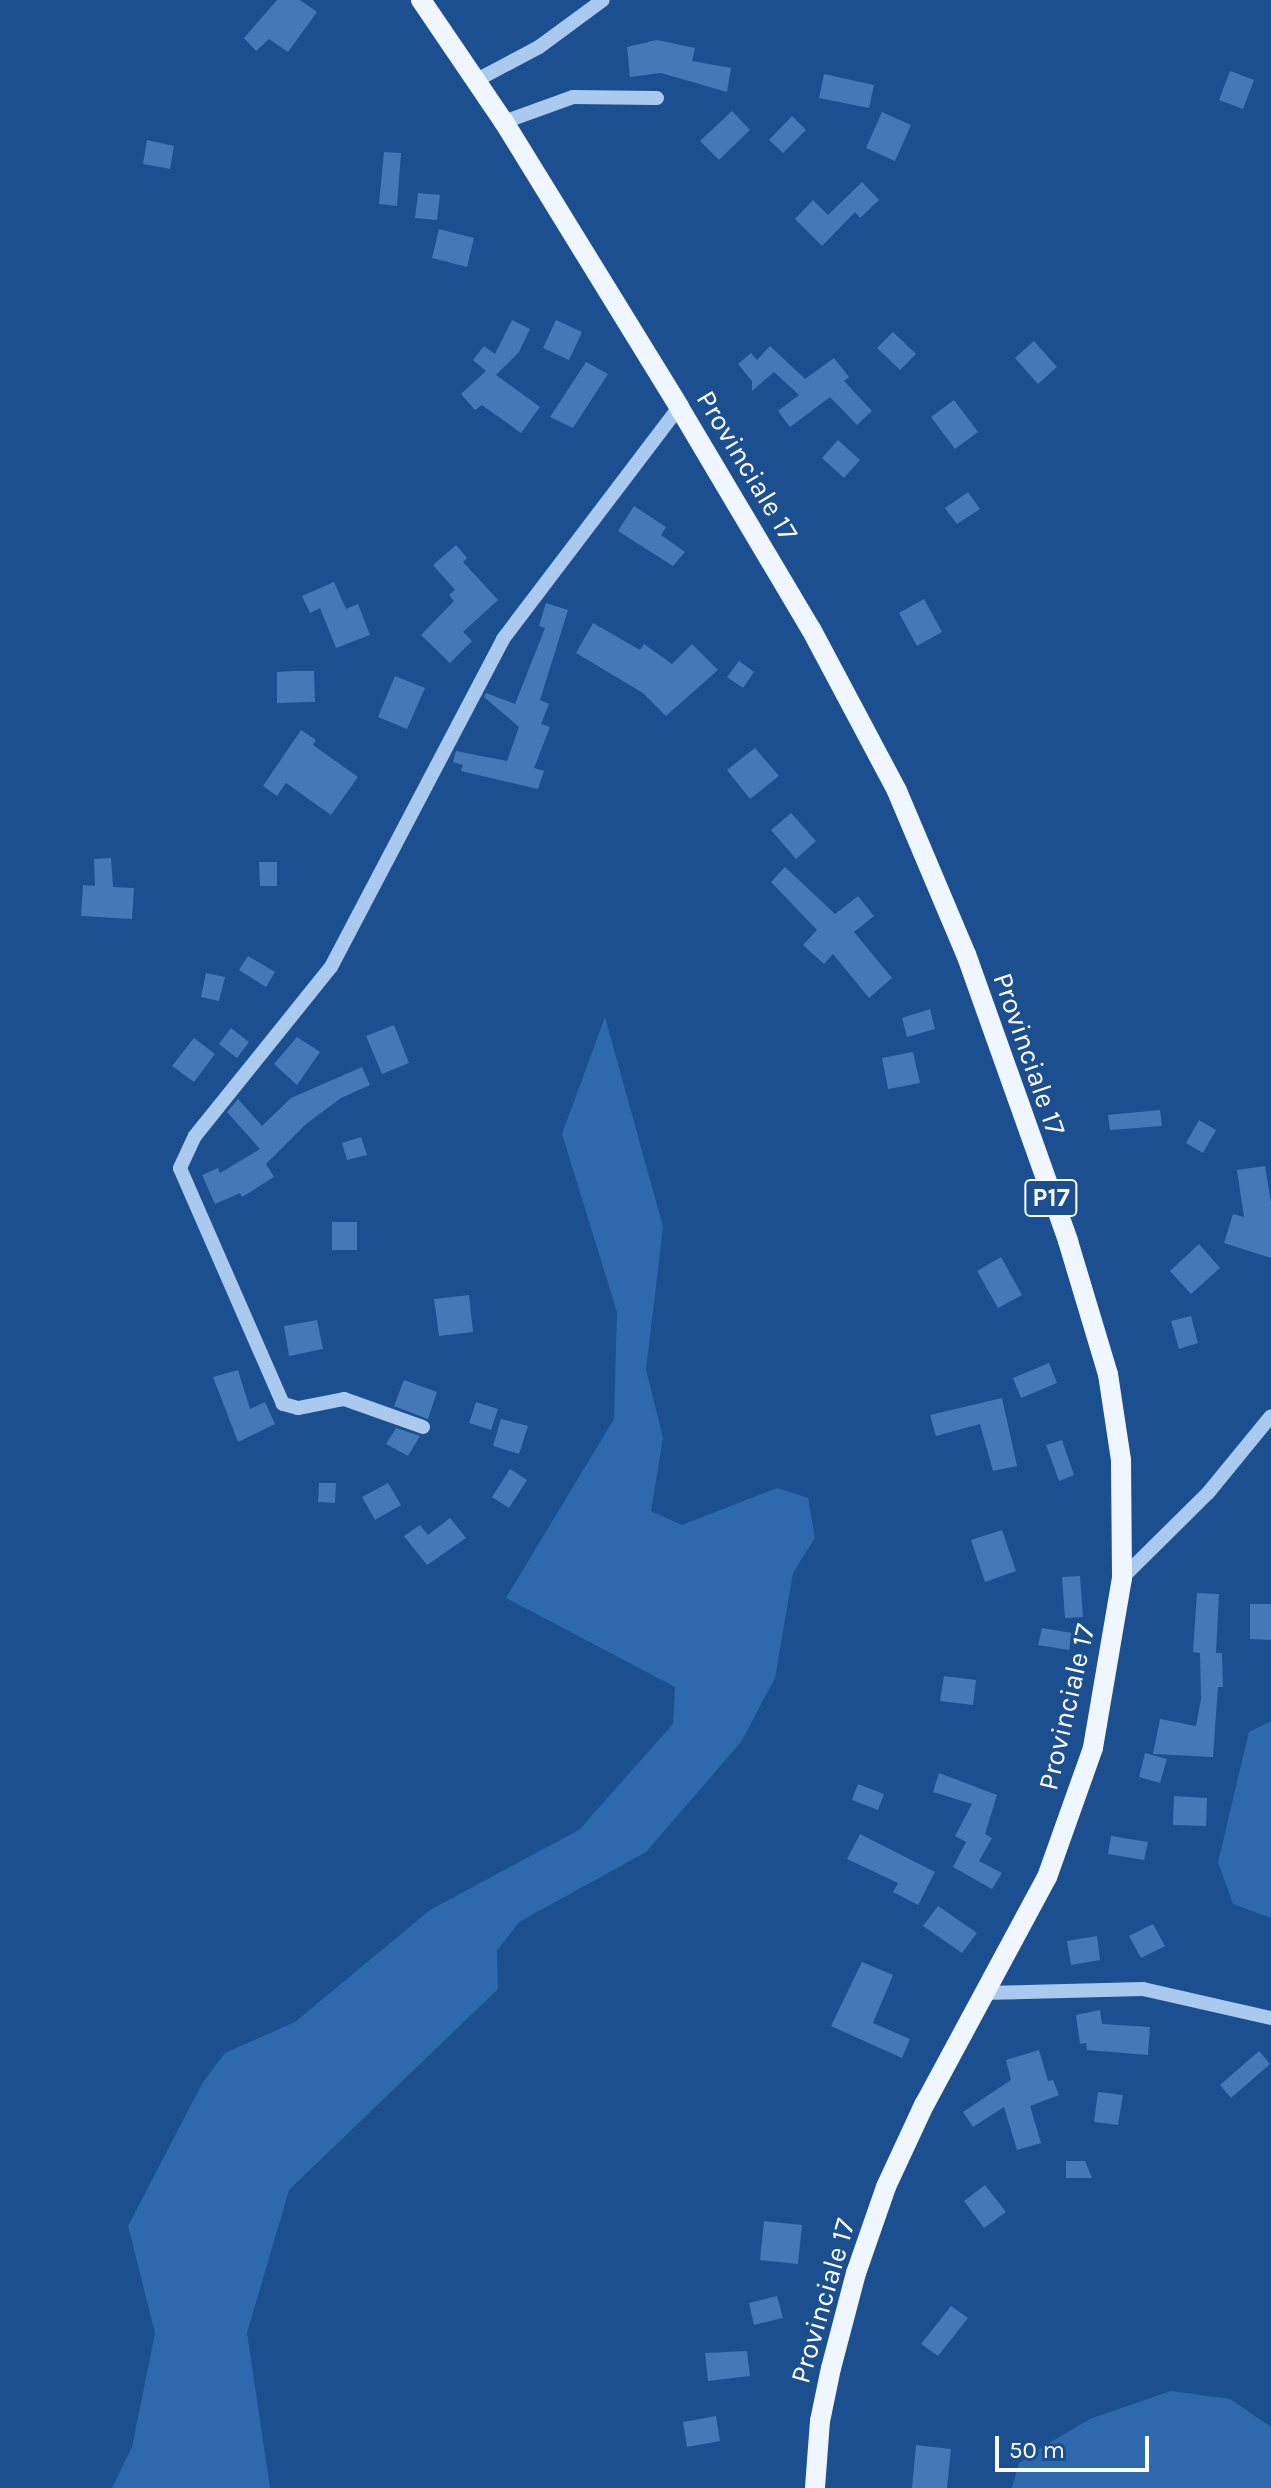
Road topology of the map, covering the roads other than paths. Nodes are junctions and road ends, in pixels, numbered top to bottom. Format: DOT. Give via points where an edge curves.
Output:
graph roads {
  1 [pos="421,0"];
  2 [pos="603,0"];
  3 [pos="475,81"];
  4 [pos="657,98"];
  5 [pos="504,122"];
  6 [pos="679,407"];
  7 [pos="1271,1416"];
  8 [pos="423,1427"];
  9 [pos="1122,1578"];
  10 [pos="983,1993"];
  11 [pos="1271,2018"];
  12 [pos="815,2488"];
  1 -- 3 [label="main road, Provinciale 17 / P17"];
  2 -- 3 [label="street" via="539,47"];
  3 -- 5 [label="main road, Provinciale 17 / P17"];
  4 -- 5 [label="street" via="573,97"];
  5 -- 6 [label="main road, Provinciale 17 / P17"];
  6 -- 8 [label="street" via="503,639 331,967 195,1136 180,1168 283,1404 298,1408 344,1399"];
  6 -- 9 [label="main road, Provinciale 17 / P17" via="811,629 897,791 966,954 1068,1241 1108,1374 1121,1460"];
  7 -- 9 [label="street" via="1208,1493"];
  9 -- 10 [label="main road, Provinciale 17 / P17" via="1103,1702 1071,1815 1047,1877"];
  10 -- 11 [label="street" via="1143,1989"];
  10 -- 12 [label="main road, Provinciale 17 / P17" via="886,2187 856,2273 820,2421"];
}
